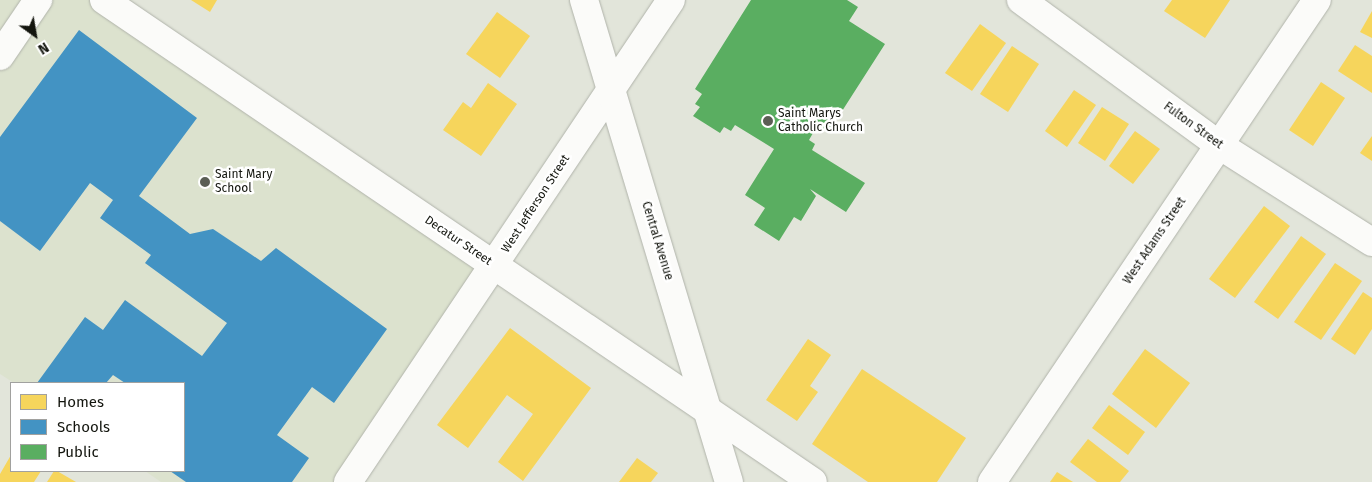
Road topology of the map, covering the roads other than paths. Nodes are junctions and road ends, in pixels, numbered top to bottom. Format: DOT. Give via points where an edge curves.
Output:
graph roads {
  1 [pos="38,0"];
  2 [pos="104,0"];
  3 [pos="584,0"];
  4 [pos="671,0"];
  5 [pos="1021,0"];
  6 [pos="1317,0"];
  7 [pos="0,56"];
  8 [pos="611,89"];
  9 [pos="1219,145"];
  10 [pos="1372,242"];
  11 [pos="496,266"];
  12 [pos="707,410"];
  13 [pos="348,482"];
  14 [pos="729,482"];
  15 [pos="813,482"];
  16 [pos="992,482"];
  1 -- 7 [label="street"];
  2 -- 11 [label="street, Decatur Street"];
  3 -- 8 [label="street, Central Avenue"];
  4 -- 8 [label="street, West Jefferson Street"];
  5 -- 9 [label="street, Fulton Street"];
  6 -- 9 [label="street, West Adams Street"];
  8 -- 11 [label="street, West Jefferson Street"];
  8 -- 12 [label="street, Central Avenue"];
  9 -- 10 [label="street, Fulton Street"];
  9 -- 16 [label="street, West Adams Street"];
  11 -- 12 [label="street, Decatur Street"];
  11 -- 13 [label="street, West Jefferson Street"];
  12 -- 14 [label="street, Central Avenue"];
  12 -- 15 [label="street, Decatur Street"];
}
